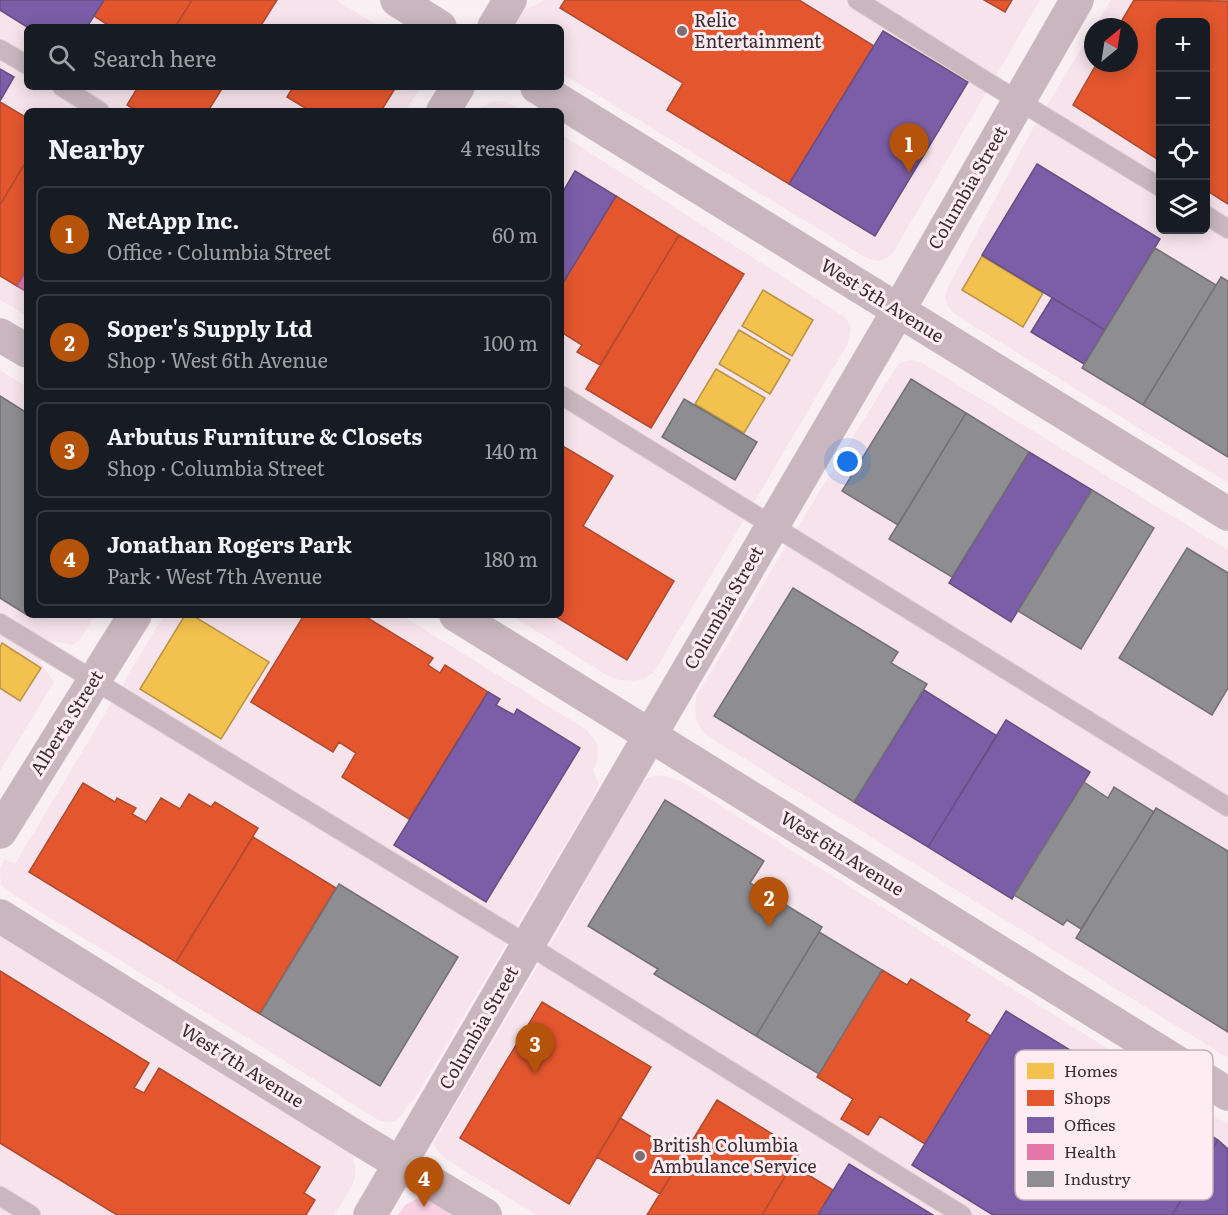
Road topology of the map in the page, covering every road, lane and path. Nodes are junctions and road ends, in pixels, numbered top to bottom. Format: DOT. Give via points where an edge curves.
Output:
graph roads {
  1 [pos="397,0"];
  2 [pos="510,0"];
  3 [pos="857,0"];
  4 [pos="1077,0"];
  5 [pos="435,24"];
  6 [pos="496,24"];
  7 [pos="0,49"];
  8 [pos="24,63"];
  9 [pos="67,90"];
  10 [pos="456,90"];
  11 [pos="542,90"];
  12 [pos="1018,101"];
  13 [pos="95,108"];
  14 [pos="445,108"];
  15 [pos="1156,184"];
  16 [pos="1210,218"];
  17 [pos="1228,229"];
  18 [pos="898,311"];
  19 [pos="0,335"];
  20 [pos="24,349"];
  21 [pos="564,397"];
  22 [pos="1228,514"];
  23 [pos="773,525"];
  24 [pos="133,618"];
  25 [pos="461,618"];
  26 [pos="0,623"];
  27 [pos="94,681"];
  28 [pos="650,734"];
  29 [pos="1228,807"];
  30 [pos="0,832"];
  31 [pos="0,916"];
  32 [pos="528,945"];
  33 [pos="1157,1050"];
  34 [pos="1213,1085"];
  35 [pos="1228,1094"];
  36 [pos="400,1163"];
  37 [pos="0,1196"];
  38 [pos="31,1215"];
  39 [pos="370,1215"];
  40 [pos="485,1215"];
  41 [pos="962,1215"];
  1 -- 5 [label="street"];
  2 -- 6 [label="street"];
  3 -- 12 [label="lane"];
  4 -- 12 [label="street, Columbia Street"];
  7 -- 8 [label="lane"];
  9 -- 13 [label="lane"];
  10 -- 14 [label="street"];
  11 -- 18 [label="street, West 5th Avenue"];
  12 -- 15 [label="lane"];
  12 -- 18 [label="street, Columbia Street"];
  16 -- 17 [label="lane"];
  18 -- 22 [label="street, West 5th Avenue"];
  18 -- 23 [label="street, Columbia Street"];
  19 -- 20 [label="street"];
  21 -- 23 [label="lane"];
  23 -- 28 [label="street, Columbia Street"];
  23 -- 29 [label="lane"];
  24 -- 27 [label="street, Alberta Street"];
  25 -- 28 [label="street, West 6th Avenue"];
  26 -- 27 [label="lane"];
  27 -- 30 [label="street, Alberta Street"];
  27 -- 32 [label="lane"];
  28 -- 32 [label="street, Columbia Street"];
  28 -- 33 [label="street, West 6th Avenue"];
  31 -- 36 [label="street, West 7th Avenue"];
  32 -- 36 [label="street, Columbia Street"];
  32 -- 41 [label="lane"];
  34 -- 35 [label="street, West 6th Avenue"];
  36 -- 39 [label="street, Columbia Street"];
  36 -- 40 [label="street, West 7th Avenue"];
  37 -- 38 [label="lane"];
}
